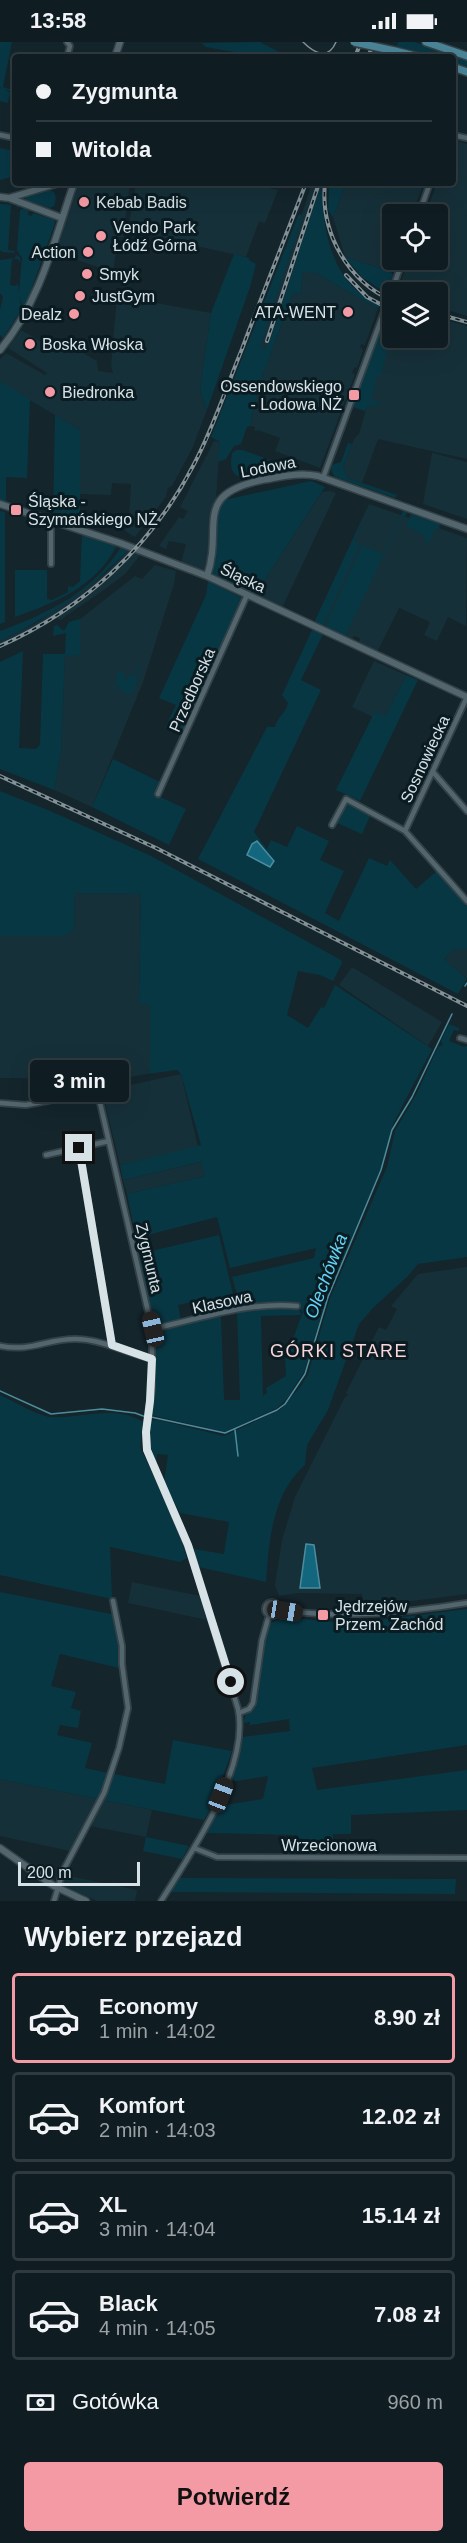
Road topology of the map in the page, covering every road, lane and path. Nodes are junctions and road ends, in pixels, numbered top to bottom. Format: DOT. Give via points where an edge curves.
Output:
graph roads {
  1 [pos="354,42"];
  2 [pos="426,42"];
  3 [pos="407,54"];
  4 [pos="467,56"];
  5 [pos="49,186"];
  6 [pos="73,186"];
  7 [pos="429,186"];
  8 [pos="26,193"];
  9 [pos="0,197"];
  10 [pos="9,198"];
  11 [pos="25,204"];
  12 [pos="423,204"];
  13 [pos="62,218"];
  14 [pos="399,270"];
  15 [pos="0,350"];
  16 [pos="323,478"];
  17 [pos="0,504"];
  18 [pos="51,521"];
  19 [pos="467,529"];
  20 [pos="51,564"];
  21 [pos="207,576"];
  22 [pos="247,595"];
  23 [pos="467,697"];
  24 [pos="433,772"];
  25 [pos="158,794"];
  26 [pos="467,812"];
  27 [pos="332,825"];
  28 [pos="405,831"];
  29 [pos="467,902"];
  30 [pos="460,1038"];
  31 [pos="467,1040"];
  32 [pos="0,1102"];
  33 [pos="109,1141"];
  34 [pos="79,1148"];
  35 [pos="46,1155"];
  36 [pos="297,1306"];
  37 [pos="153,1329"];
  38 [pos="112,1345"];
  39 [pos="0,1346"];
  40 [pos="152,1359"];
  41 [pos="113,1601"];
  42 [pos="467,1603"];
  43 [pos="279,1610"];
  44 [pos="269,1615"];
  45 [pos="239,1713"];
  46 [pos="0,1848"];
  47 [pos="194,1848"];
  48 [pos="467,1858"];
  49 [pos="58,1888"];
  50 [pos="54,1901"];
  51 [pos="86,1901"];
  52 [pos="161,1901"];
  1 -- 3 [label="main road, bridge"];
  2 -- 4 [label="main road"];
  5 -- 8 [label="street"];
  6 -- 13 [label="street"];
  7 -- 12 [label="street"];
  8 -- 10 [label="street"];
  8 -- 11 [label="street"];
  9 -- 10 [label="street"];
  10 -- 11 [label="street"];
  11 -- 13 [label="street"];
  13 -- 15 [label="street" via="33,300"];
  14 -- 16 [label="street"];
  16 -- 19 [label="street, Lodowa"];
  16 -- 21 [label="street, Lodowa" via="296,474 230,490 215,512"];
  17 -- 18 [label="street, Śląska"];
  18 -- 20 [label="street"];
  18 -- 21 [label="street, Śląska"];
  21 -- 22 [label="street, Śląska"];
  22 -- 23 [label="street, Śląska"];
  22 -- 25 [label="street, Przedborska"];
  23 -- 24 [label="street, Sosnowiecka"];
  24 -- 26 [label="street"];
  24 -- 28 [label="street, Sosnowiecka"];
  27 -- 28 [label="street" via="346,799"];
  28 -- 29 [label="street"];
  30 -- 31 [label="street"];
  32 -- 33 [label="street, Zygmunta" via="19,1106 96,1092"];
  33 -- 34 [label="street"];
  33 -- 37 [label="street, Zygmunta"];
  34 -- 35 [label="street"];
  34 -- 38 [label="street"];
  36 -- 37 [label="street, Klasowa" via="253,1307"];
  37 -- 40 [label="street, Zygmunta"];
  38 -- 39 [label="street" via="76,1339 23,1349"];
  38 -- 40 [label="street"];
  40 -- 45 [label="street, Zygmunta" via="145,1438 148,1456 192,1556"];
  41 -- 49 [label="street" via="128,1708 104,1793"];
  42 -- 43 [label="street" via="364,1616"];
  43 -- 44 [label="street"];
  43 -- 44 [label="street" via="276,1604 269,1603 265,1609"];
  44 -- 45 [label="street" via="253,1703"];
  45 -- 47 [label="street, Zygmunta" via="229,1774"];
  46 -- 49 [label="street"];
  47 -- 48 [label="street, Wrzecionowa" via="217,1857"];
  47 -- 52 [label="street, Zygmunta"];
  49 -- 50 [label="street"];
  49 -- 51 [label="street"];
}
